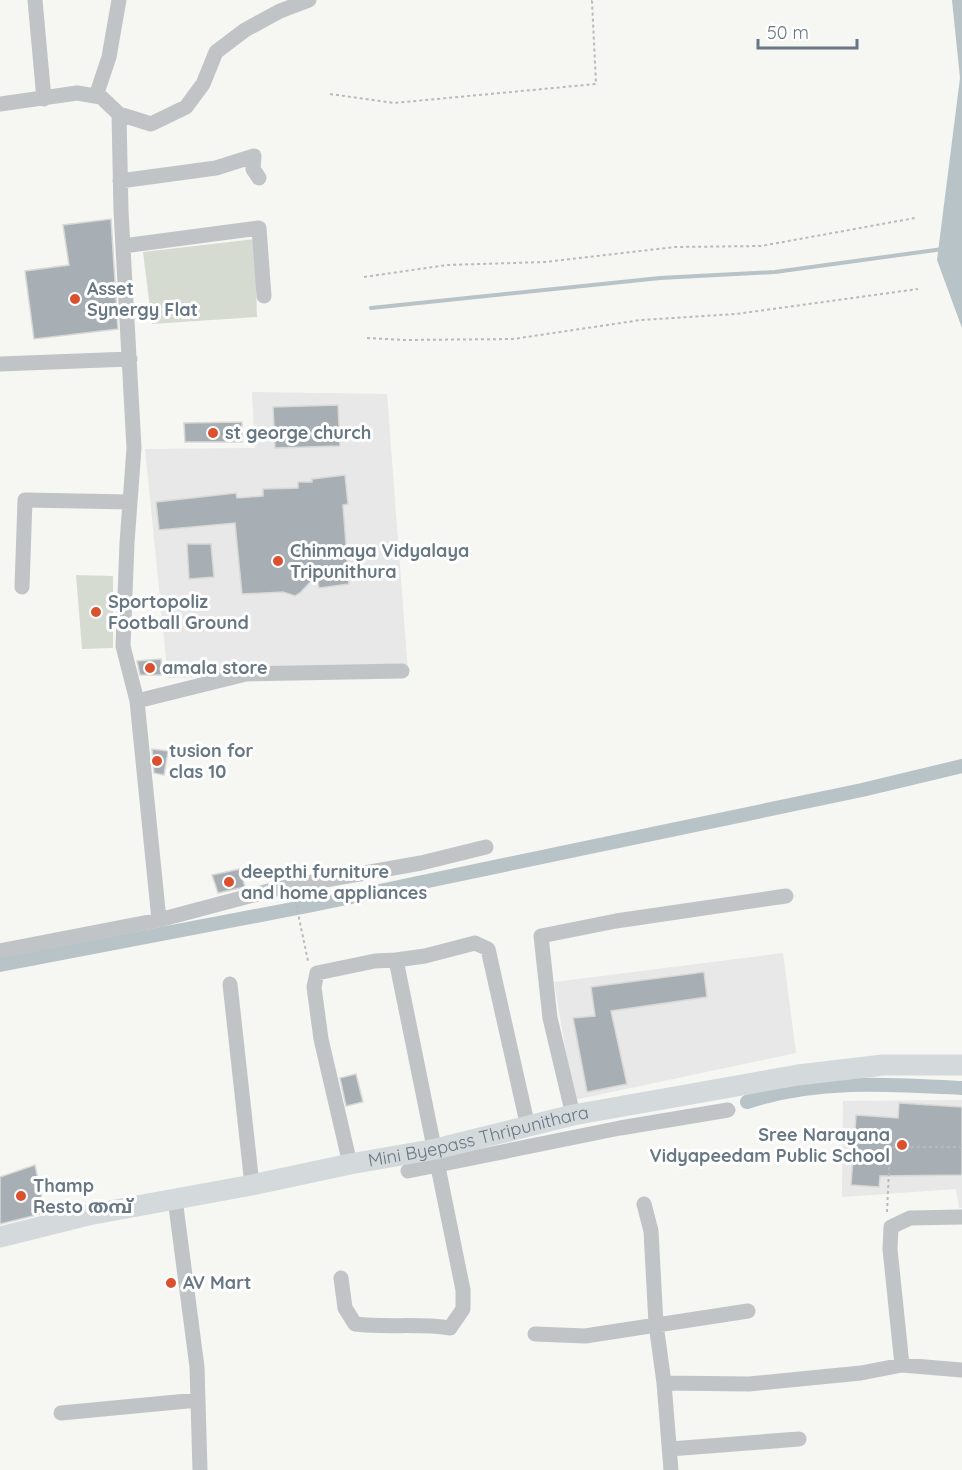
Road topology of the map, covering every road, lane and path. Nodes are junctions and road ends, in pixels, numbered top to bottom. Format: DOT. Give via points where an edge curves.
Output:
graph roads {
  1 [pos="34,0"];
  2 [pos="119,0"];
  3 [pos="309,0"];
  4 [pos="595,0"];
  5 [pos="330,94"];
  6 [pos="96,96"];
  7 [pos="44,99"];
  8 [pos="0,104"];
  9 [pos="119,114"];
  10 [pos="259,178"];
  11 [pos="120,181"];
  12 [pos="915,218"];
  13 [pos="123,246"];
  14 [pos="364,277"];
  15 [pos="918,289"];
  16 [pos="264,296"];
  17 [pos="367,338"];
  18 [pos="130,359"];
  19 [pos="0,364"];
  20 [pos="130,502"];
  21 [pos="22,587"];
  22 [pos="402,671"];
  23 [pos="136,701"];
  24 [pos="486,847"];
  25 [pos="786,896"];
  26 [pos="294,897"];
  27 [pos="159,920"];
  28 [pos="303,937"];
  29 [pos="0,951"];
  30 [pos="396,960"];
  31 [pos="230,984"];
  32 [pos="962,1065"];
  33 [pos="728,1110"];
  34 [pos="573,1115"];
  35 [pos="537,1131"];
  36 [pos="962,1147"];
  37 [pos="437,1157"];
  38 [pos="350,1164"];
  39 [pos="408,1171"];
  40 [pos="252,1185"];
  41 [pos="175,1199"];
  42 [pos="644,1204"];
  43 [pos="962,1217"];
  44 [pos="891,1227"];
  45 [pos="0,1237"];
  46 [pos="341,1278"];
  47 [pos="748,1311"];
  48 [pos="656,1324"];
  49 [pos="535,1334"];
  50 [pos="902,1365"];
  51 [pos="962,1370"];
  52 [pos="664,1383"];
  53 [pos="198,1400"];
  54 [pos="61,1413"];
  55 [pos="799,1439"];
  56 [pos="670,1449"];
  57 [pos="201,1470"];
  58 [pos="671,1470"];
  1 -- 7 [label="street"];
  2 -- 6 [label="street" via="109,57"];
  3 -- 9 [label="street" via="245,30 216,52 203,84 186,107 151,124"];
  4 -- 5 [label="path" via="592,1 596,84 394,103"];
  6 -- 7 [label="street" via="77,93"];
  6 -- 9 [label="street"];
  7 -- 8 [label="street"];
  9 -- 11 [label="street"];
  10 -- 11 [label="street" via="253,169 254,156 216,168"];
  11 -- 13 [label="street"];
  12 -- 14 [label="path" via="761,246 675,247 545,262 447,265"];
  13 -- 16 [label="street" via="259,228"];
  13 -- 18 [label="street"];
  15 -- 17 [label="path" via="736,314 641,320 513,339"];
  18 -- 19 [label="street"];
  18 -- 20 [label="street" via="134,448"];
  20 -- 21 [label="street" via="25,500"];
  20 -- 23 [label="street" via="123,646"];
  22 -- 23 [label="street" via="246,674"];
  23 -- 27 [label="street"];
  24 -- 27 [label="street" via="421,863 280,888"];
  25 -- 34 [label="street" via="541,936 550,1018"];
  26 -- 28 [label="path"];
  27 -- 29 [label="street"];
  30 -- 35 [label="street" via="475,943 488,949"];
  30 -- 37 [label="street"];
  30 -- 38 [label="street" via="317,973 314,987 321,1039"];
  31 -- 40 [label="street"];
  32 -- 34 [label="main road, Mini Byepass Thripunithara" via="882,1065 798,1075"];
  33 -- 35 [label="street" via="620,1128"];
  34 -- 35 [label="main road, Mini Byepass Thripunithara"];
  35 -- 37 [label="main road, Mini Byepass Thripunithara"];
  36 -- 44 [label="path" via="890,1150 887,1212"];
  37 -- 38 [label="main road, Mini Byepass Thripunithara"];
  37 -- 39 [label="street"];
  37 -- 46 [label="street" via="463,1290 463,1309 450,1328 356,1324 345,1308"];
  38 -- 40 [label="main road, Mini Byepass Thripunithara"];
  40 -- 41 [label="main road, Mini Byepass Thripunithara"];
  41 -- 45 [label="main road, Mini Byepass Thripunithara"];
  41 -- 53 [label="street"];
  42 -- 48 [label="street" via="651,1231"];
  43 -- 44 [label="street" via="910,1218"];
  44 -- 50 [label="street"];
  47 -- 48 [label="street"];
  48 -- 49 [label="street" via="585,1336"];
  48 -- 52 [label="street"];
  50 -- 51 [label="street"];
  50 -- 52 [label="street" via="749,1384"];
  52 -- 56 [label="street"];
  53 -- 54 [label="street"];
  53 -- 57 [label="street"];
  55 -- 56 [label="street"];
  56 -- 58 [label="street"];
}
